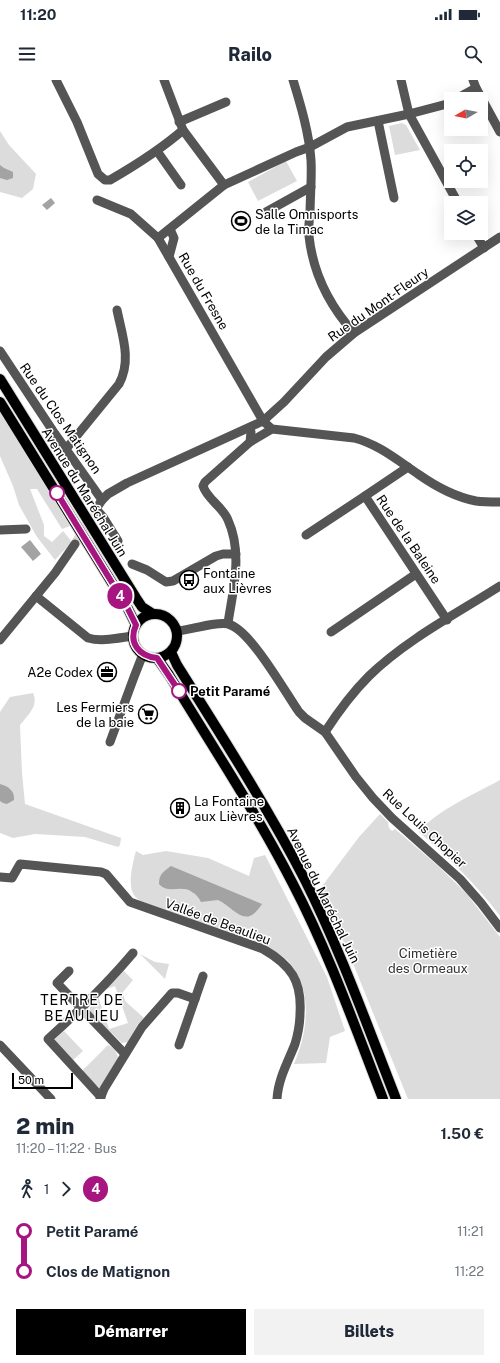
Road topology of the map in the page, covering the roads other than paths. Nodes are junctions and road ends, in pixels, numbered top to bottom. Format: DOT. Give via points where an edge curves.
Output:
graph roads {
  1 [pos="56,80"];
  2 [pos="164,80"];
  3 [pos="293,80"];
  4 [pos="401,80"];
  5 [pos="474,84"];
  6 [pos="464,92"];
  7 [pos="226,102"];
  8 [pos="444,105"];
  9 [pos="409,114"];
  10 [pos="378,121"];
  11 [pos="181,126"];
  12 [pos="500,132"];
  13 [pos="310,148"];
  14 [pos="157,151"];
  15 [pos="181,184"];
  16 [pos="224,185"];
  17 [pos="311,187"];
  18 [pos="454,196"];
  19 [pos="394,198"];
  20 [pos="97,200"];
  21 [pos="266,212"];
  22 [pos="170,229"];
  23 [pos="500,236"];
  24 [pos="158,238"];
  25 [pos="479,240"];
  26 [pos="484,248"];
  27 [pos="169,257"];
  28 [pos="117,310"];
  29 [pos="354,333"];
  30 [pos="0,351"];
  31 [pos="0,379"];
  32 [pos="0,402"];
  33 [pos="263,421"];
  34 [pos="249,428"];
  35 [pos="272,429"];
  36 [pos="250,442"];
  37 [pos="66,449"];
  38 [pos="408,467"];
  39 [pos="365,496"];
  40 [pos="102,500"];
  41 [pos="500,502"];
  42 [pos="26,529"];
  43 [pos="0,530"];
  44 [pos="306,535"];
  45 [pos="118,541"];
  46 [pos="75,544"];
  47 [pos="236,554"];
  48 [pos="132,564"];
  49 [pos="416,574"];
  50 [pos="500,586"];
  51 [pos="36,596"];
  52 [pos="153,614"];
  53 [pos="447,620"];
  54 [pos="228,623"];
  55 [pos="136,625"];
  56 [pos="176,631"];
  57 [pos="331,632"];
  58 [pos="133,636"];
  59 [pos="0,640"];
  60 [pos="171,652"];
  61 [pos="143,654"];
  62 [pos="157,658"];
  63 [pos="325,732"];
  64 [pos="110,742"];
  65 [pos="0,877"];
  66 [pos="500,928"];
  67 [pos="133,952"];
  68 [pos="69,971"];
  69 [pos="203,976"];
  70 [pos="196,998"];
  71 [pos="81,1009"];
  72 [pos="0,1045"];
  73 [pos="179,1045"];
  74 [pos="125,1054"];
  75 [pos="101,1098"];
  76 [pos="51,1099"];
  77 [pos="277,1099"];
  78 [pos="383,1099"];
  79 [pos="396,1099"];
  1 -- 14 [label="street" via="77,122 98,174 105,180 110,180"];
  2 -- 11 [label="street"];
  3 -- 13 [label="street"];
  4 -- 9 [label="street"];
  5 -- 6 [label="street"];
  5 -- 12 [label="street"];
  7 -- 11 [label="street"];
  8 -- 9 [label="street"];
  9 -- 10 [label="street"];
  9 -- 18 [label="street"];
  10 -- 13 [label="street" via="347,127"];
  10 -- 19 [label="street"];
  11 -- 14 [label="street"];
  11 -- 16 [label="street"];
  13 -- 16 [label="street"];
  13 -- 17 [label="street"];
  14 -- 15 [label="street"];
  16 -- 22 [label="street"];
  17 -- 21 [label="street"];
  17 -- 29 [label="street" via="309,235 317,273 323,290 338,315"];
  20 -- 24 [label="street, Rue du Fresne" via="131,214"];
  22 -- 24 [label="street"];
  22 -- 27 [label="street" via="174,238"];
  23 -- 26 [label="street, Rue du Mont-Fleury"];
  24 -- 27 [label="street, Rue du Fresne"];
  25 -- 26 [label="street"];
  26 -- 29 [label="street, Rue du Mont-Fleury"];
  27 -- 33 [label="street, Rue du Fresne"];
  28 -- 37 [label="street" via="126,351 124,374 120,384"];
  29 -- 33 [label="street, Rue du Mont-Fleury" via="326,357"];
  30 -- 37 [label="street, Rue du Clos Matignon"];
  31 -- 52 [label="main road, Avenue du Maréchal Juin" via="136,598 142,607"];
  32 -- 55 [label="main road, Avenue du Maréchal Juin"];
  33 -- 34 [label="street, Rue du Mont-Fleury"];
  33 -- 35 [label="street, Rue du Fresne"];
  34 -- 36 [label="street"];
  34 -- 40 [label="street, Rue du Mont-Fleury" via="142,475"];
  35 -- 36 [label="street"];
  35 -- 38 [label="street" via="354,438 376,446"];
  36 -- 47 [label="street" via="203,486 229,521"];
  37 -- 40 [label="street, Rue du Clos Matignon"];
  38 -- 39 [label="street, Rue de la Baleine"];
  38 -- 41 [label="street" via="456,495 476,501"];
  39 -- 44 [label="street"];
  39 -- 49 [label="street, Rue de la Baleine"];
  40 -- 45 [label="street" via="96,509"];
  42 -- 43 [label="street"];
  46 -- 51 [label="street"];
  47 -- 48 [label="street" via="216,556 173,581 166,582"];
  47 -- 54 [label="street"];
  49 -- 53 [label="street, Rue de la Baleine"];
  49 -- 57 [label="street"];
  50 -- 53 [label="street"];
  51 -- 58 [label="street" via="88,638 102,640"];
  51 -- 59 [label="street"];
  52 -- 55 [label="main road" via="143,618"];
  52 -- 56 [label="main road" via="168,618"];
  53 -- 63 [label="street" via="397,652 368,677"];
  54 -- 56 [label="street"];
  54 -- 63 [label="street, Rue Louis Chopier" via="244,633 304,718"];
  55 -- 58 [label="main road"];
  56 -- 60 [label="main road" via="176,642"];
  58 -- 61 [label="main road" via="137,648"];
  60 -- 62 [label="main road"];
  60 -- 79 [label="main road, Avenue du Maréchal Juin" via="304,878 326,923"];
  61 -- 62 [label="main road"];
  61 -- 64 [label="street"];
  62 -- 78 [label="main road, Avenue du Maréchal Juin" via="261,824 293,884 316,931"];
  63 -- 66 [label="street, Rue Louis Chopier" via="373,798 460,879"];
  65 -- 77 [label="street, Vallée de Beaulieu" via="12,878 20,864 100,872 106,874 130,902 263,949 280,960 296,981 300,991 300,1022 296,1041 281,1078"];
  67 -- 71 [label="street"];
  68 -- 71 [label="street" via="57,982"];
  69 -- 70 [label="street"];
  70 -- 73 [label="street"];
  70 -- 74 [label="street" via="172,993 142,1027"];
  71 -- 74 [label="street"];
  71 -- 75 [label="street" via="48,1039"];
  72 -- 76 [label="street"];
  74 -- 75 [label="street"];
}
